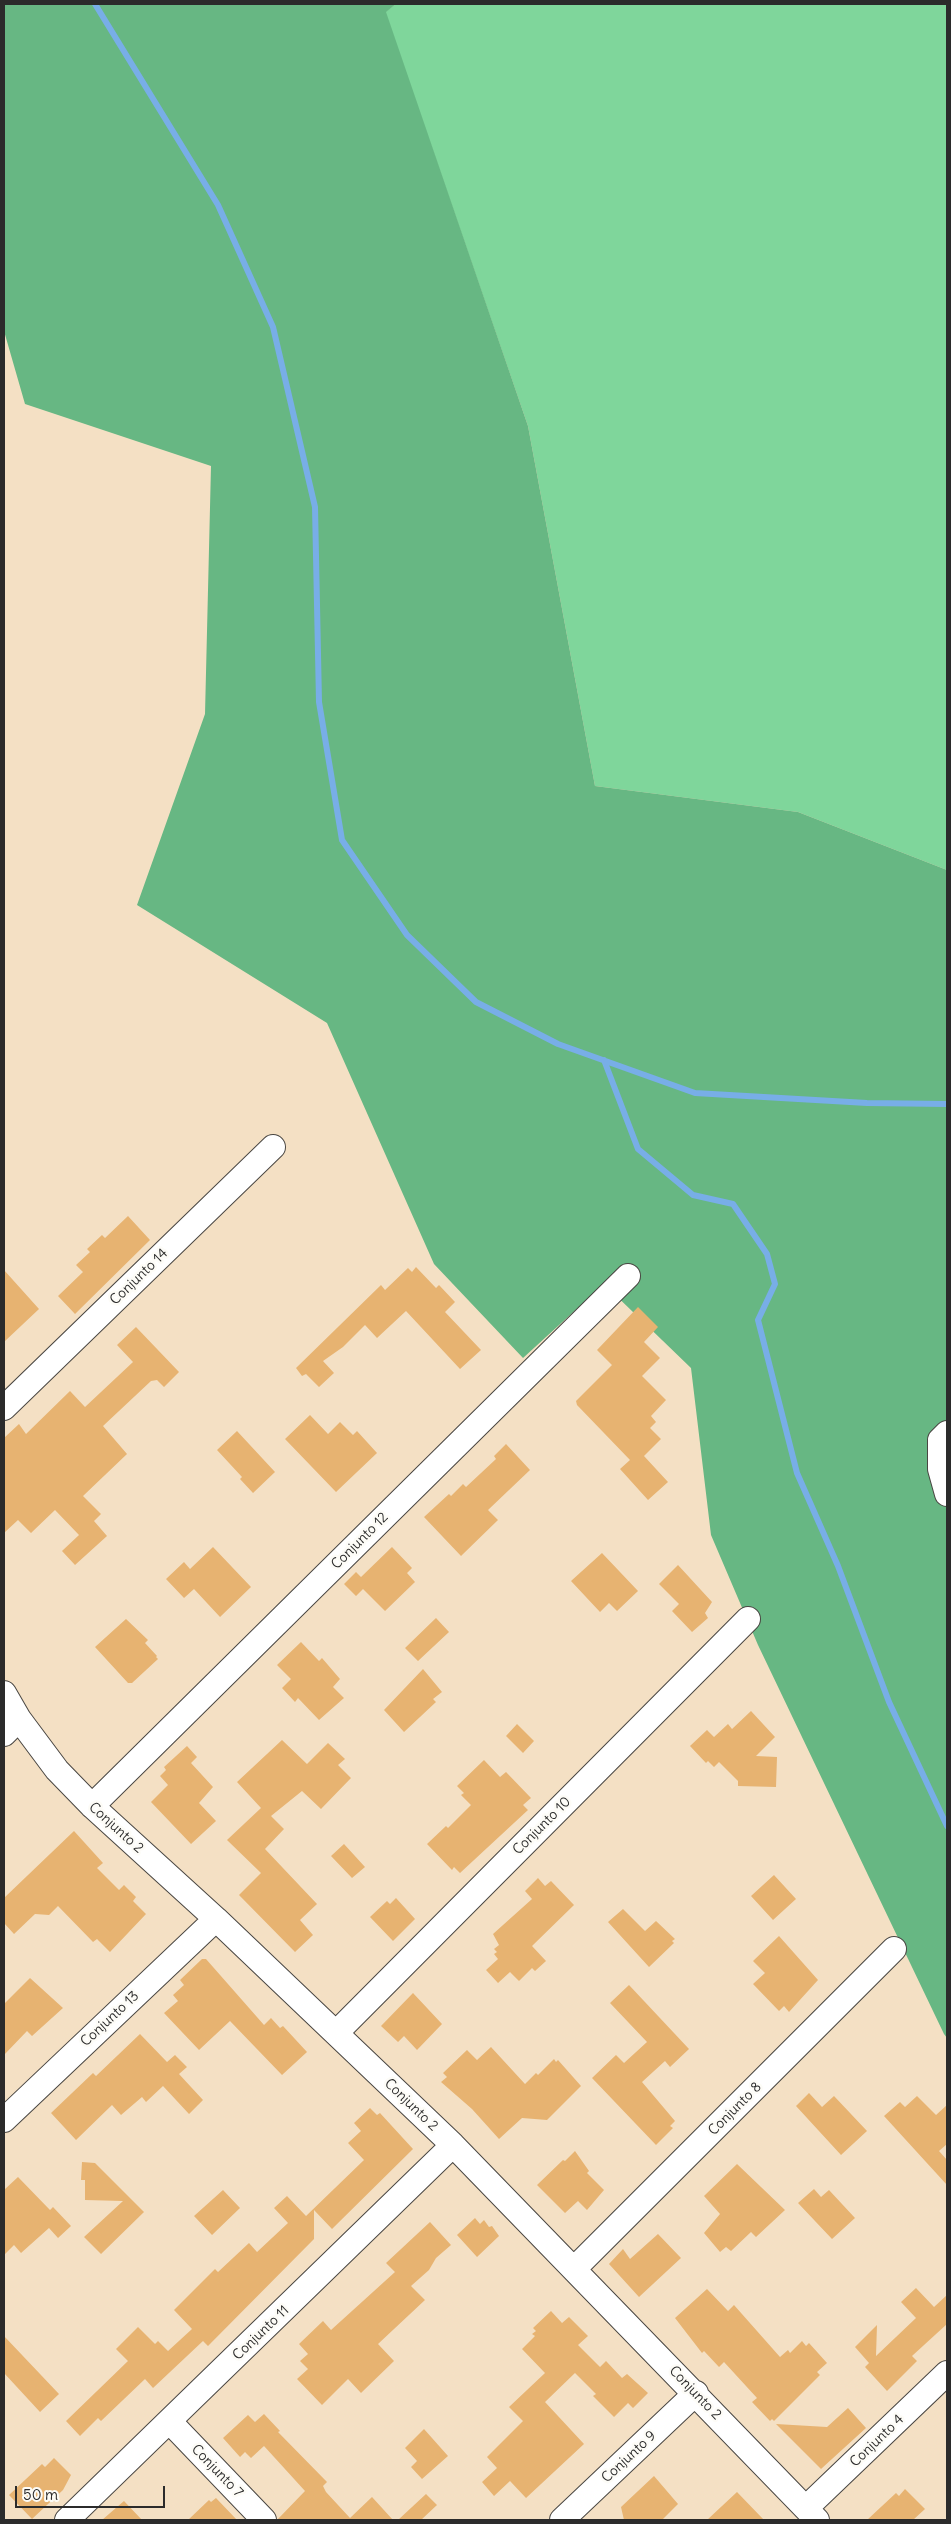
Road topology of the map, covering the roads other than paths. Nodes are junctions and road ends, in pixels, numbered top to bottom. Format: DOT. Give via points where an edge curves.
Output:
graph roads {
  1 [pos="273,1147"];
  2 [pos="628,1276"];
  3 [pos="4,1408"];
  4 [pos="947,1433"];
  5 [pos="947,1494"];
  6 [pos="748,1620"];
  7 [pos="4,1693"];
  8 [pos="12,1726"];
  9 [pos="92,1806"];
  10 [pos="216,1919"];
  11 [pos="894,1949"];
  12 [pos="336,2033"];
  13 [pos="4,2120"];
  14 [pos="453,2145"];
  15 [pos="575,2268"];
  16 [pos="947,2373"];
  17 [pos="696,2394"];
  18 [pos="170,2422"];
  19 [pos="812,2514"];
  20 [pos="67,2520"];
  21 [pos="264,2520"];
  22 [pos="562,2520"];
  1 -- 3 [label="street, Conjunto 14"];
  2 -- 9 [label="street, Conjunto 12"];
  4 -- 5 [label="street" via="940,1440 940,1469"];
  6 -- 12 [label="street, Conjunto 10"];
  7 -- 8 [label="street, Conjunto 2"];
  8 -- 9 [label="street, Conjunto 2"];
  9 -- 10 [label="street, Conjunto 2"];
  10 -- 12 [label="street, Conjunto 2"];
  10 -- 13 [label="street, Conjunto 13"];
  11 -- 15 [label="street, Conjunto 8"];
  12 -- 14 [label="street, Conjunto 2"];
  14 -- 15 [label="street, Conjunto 2"];
  14 -- 18 [label="street, Conjunto 11"];
  15 -- 17 [label="street, Conjunto 2"];
  16 -- 19 [label="street, Conjunto 4"];
  17 -- 19 [label="street, Conjunto 2"];
  17 -- 22 [label="street, Conjunto 9"];
  18 -- 20 [label="street, Conjunto 11"];
  18 -- 21 [label="street, Conjunto 7"];
}
